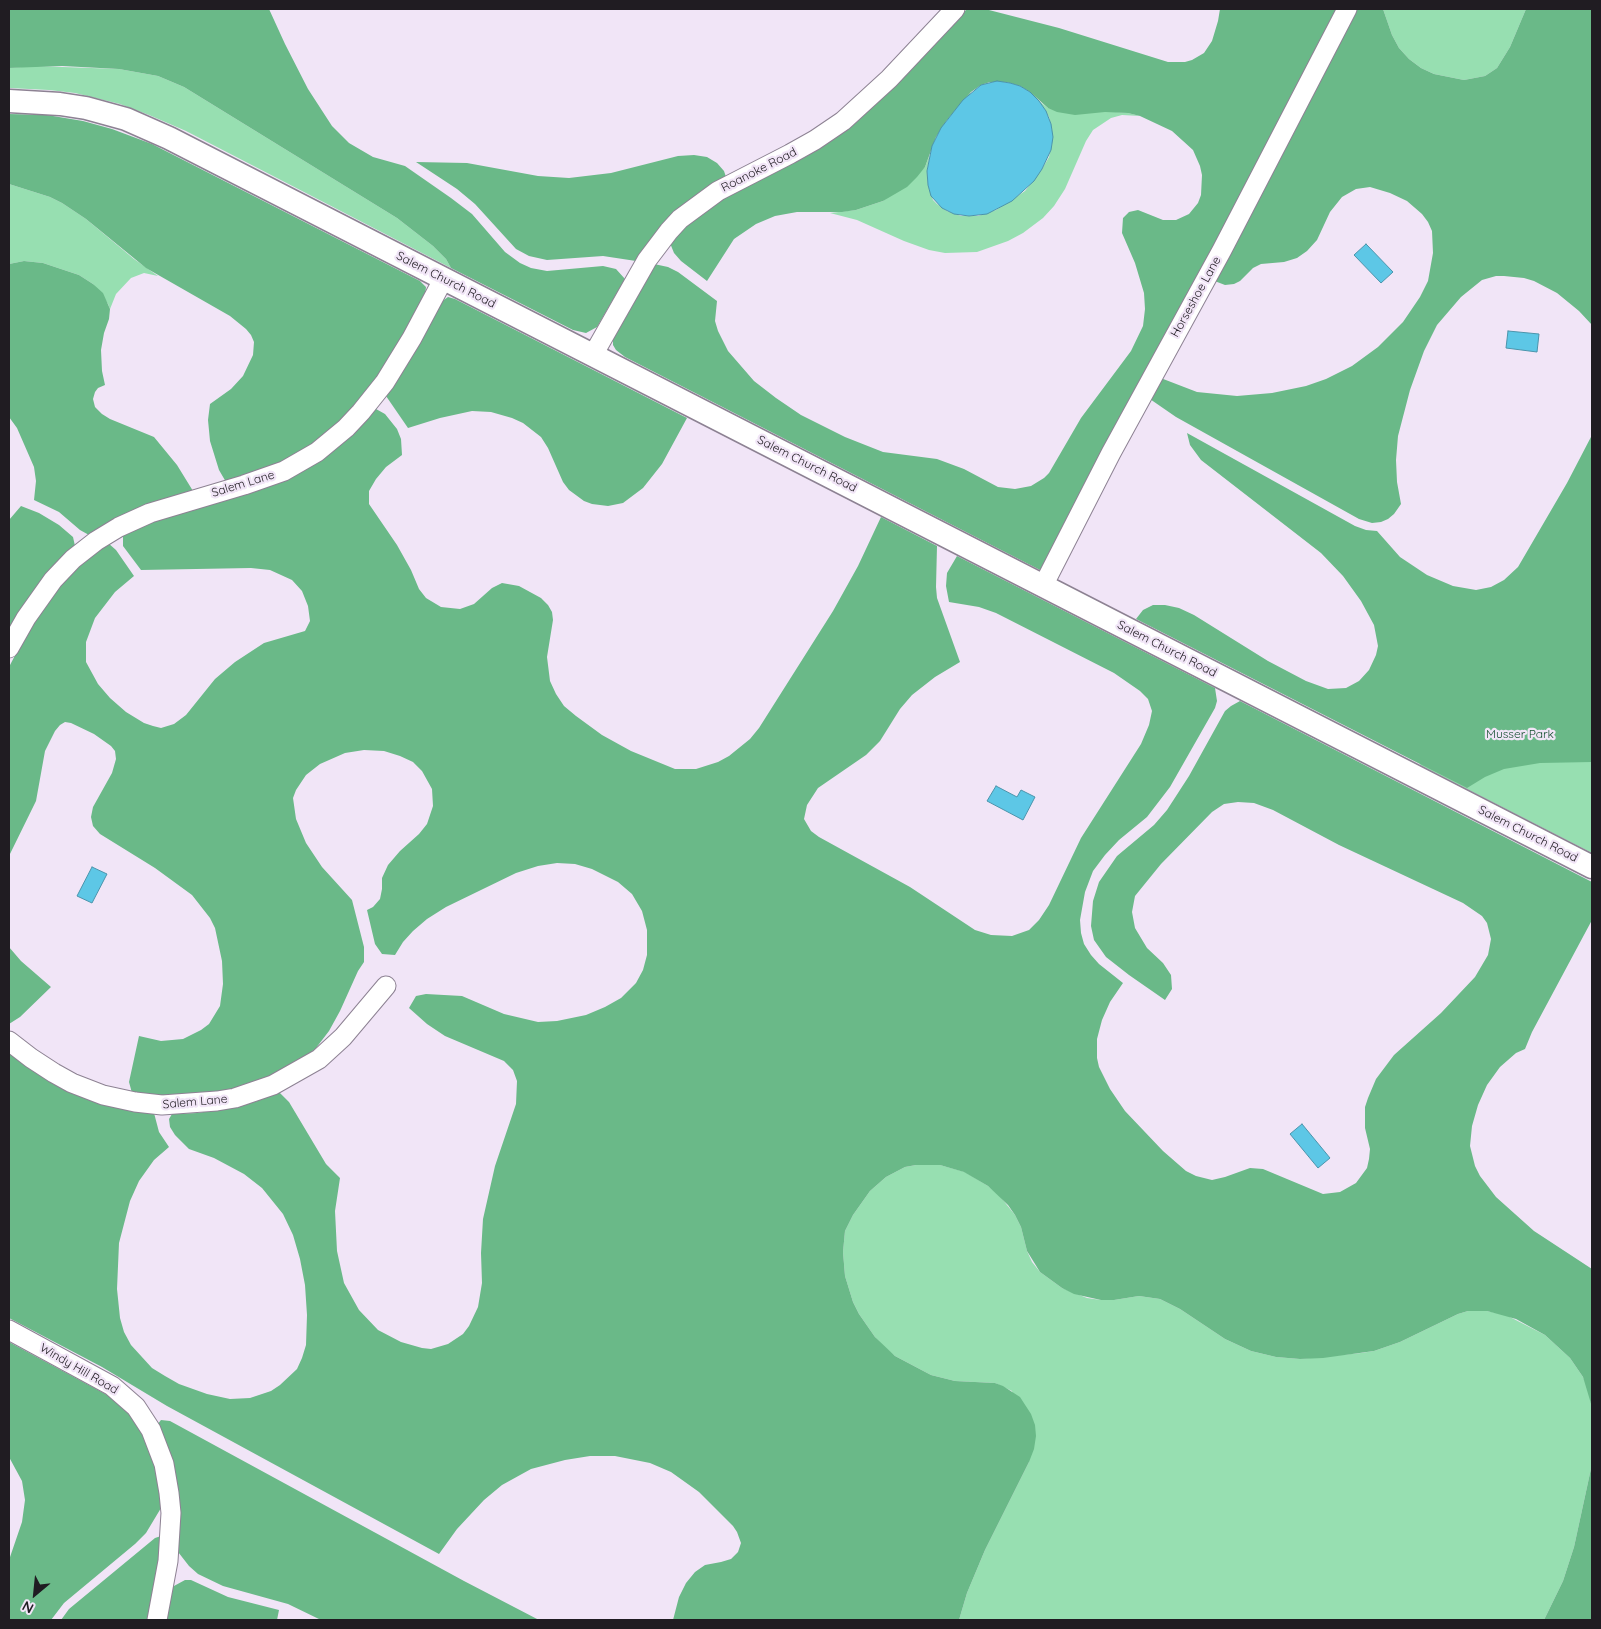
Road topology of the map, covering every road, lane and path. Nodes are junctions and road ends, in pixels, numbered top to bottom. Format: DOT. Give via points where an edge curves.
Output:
graph roads {
  1 [pos="955,9"];
  2 [pos="1348,9"];
  3 [pos="9,101"];
  4 [pos="444,278"];
  5 [pos="593,355"];
  6 [pos="1043,586"];
  7 [pos="9,648"];
  8 [pos="1592,867"];
  9 [pos="386,986"];
  10 [pos="9,1041"];
  11 [pos="9,1330"];
  12 [pos="157,1620"];
  1 -- 5 [label="street, Roanoke Road" via="844,121 718,191 680,219 647,260"];
  2 -- 6 [label="street, Horseshoe Lane"];
  3 -- 4 [label="street, Salem Church Road" via="86,108 144,126"];
  4 -- 5 [label="street, Salem Church Road"];
  4 -- 7 [label="street, Salem Lane" via="385,382 346,428 317,452 284,471 150,513 96,541 53,580"];
  5 -- 6 [label="street, Salem Church Road"];
  6 -- 8 [label="street, Salem Church Road"];
  9 -- 10 [label="street, Salem Lane" via="343,1038 319,1059 273,1085 217,1102 162,1105 103,1095 54,1073"];
  11 -- 12 [label="street, Windy Hill Road" via="112,1386 136,1407 151,1430 164,1464 171,1513 168,1561"];
}
